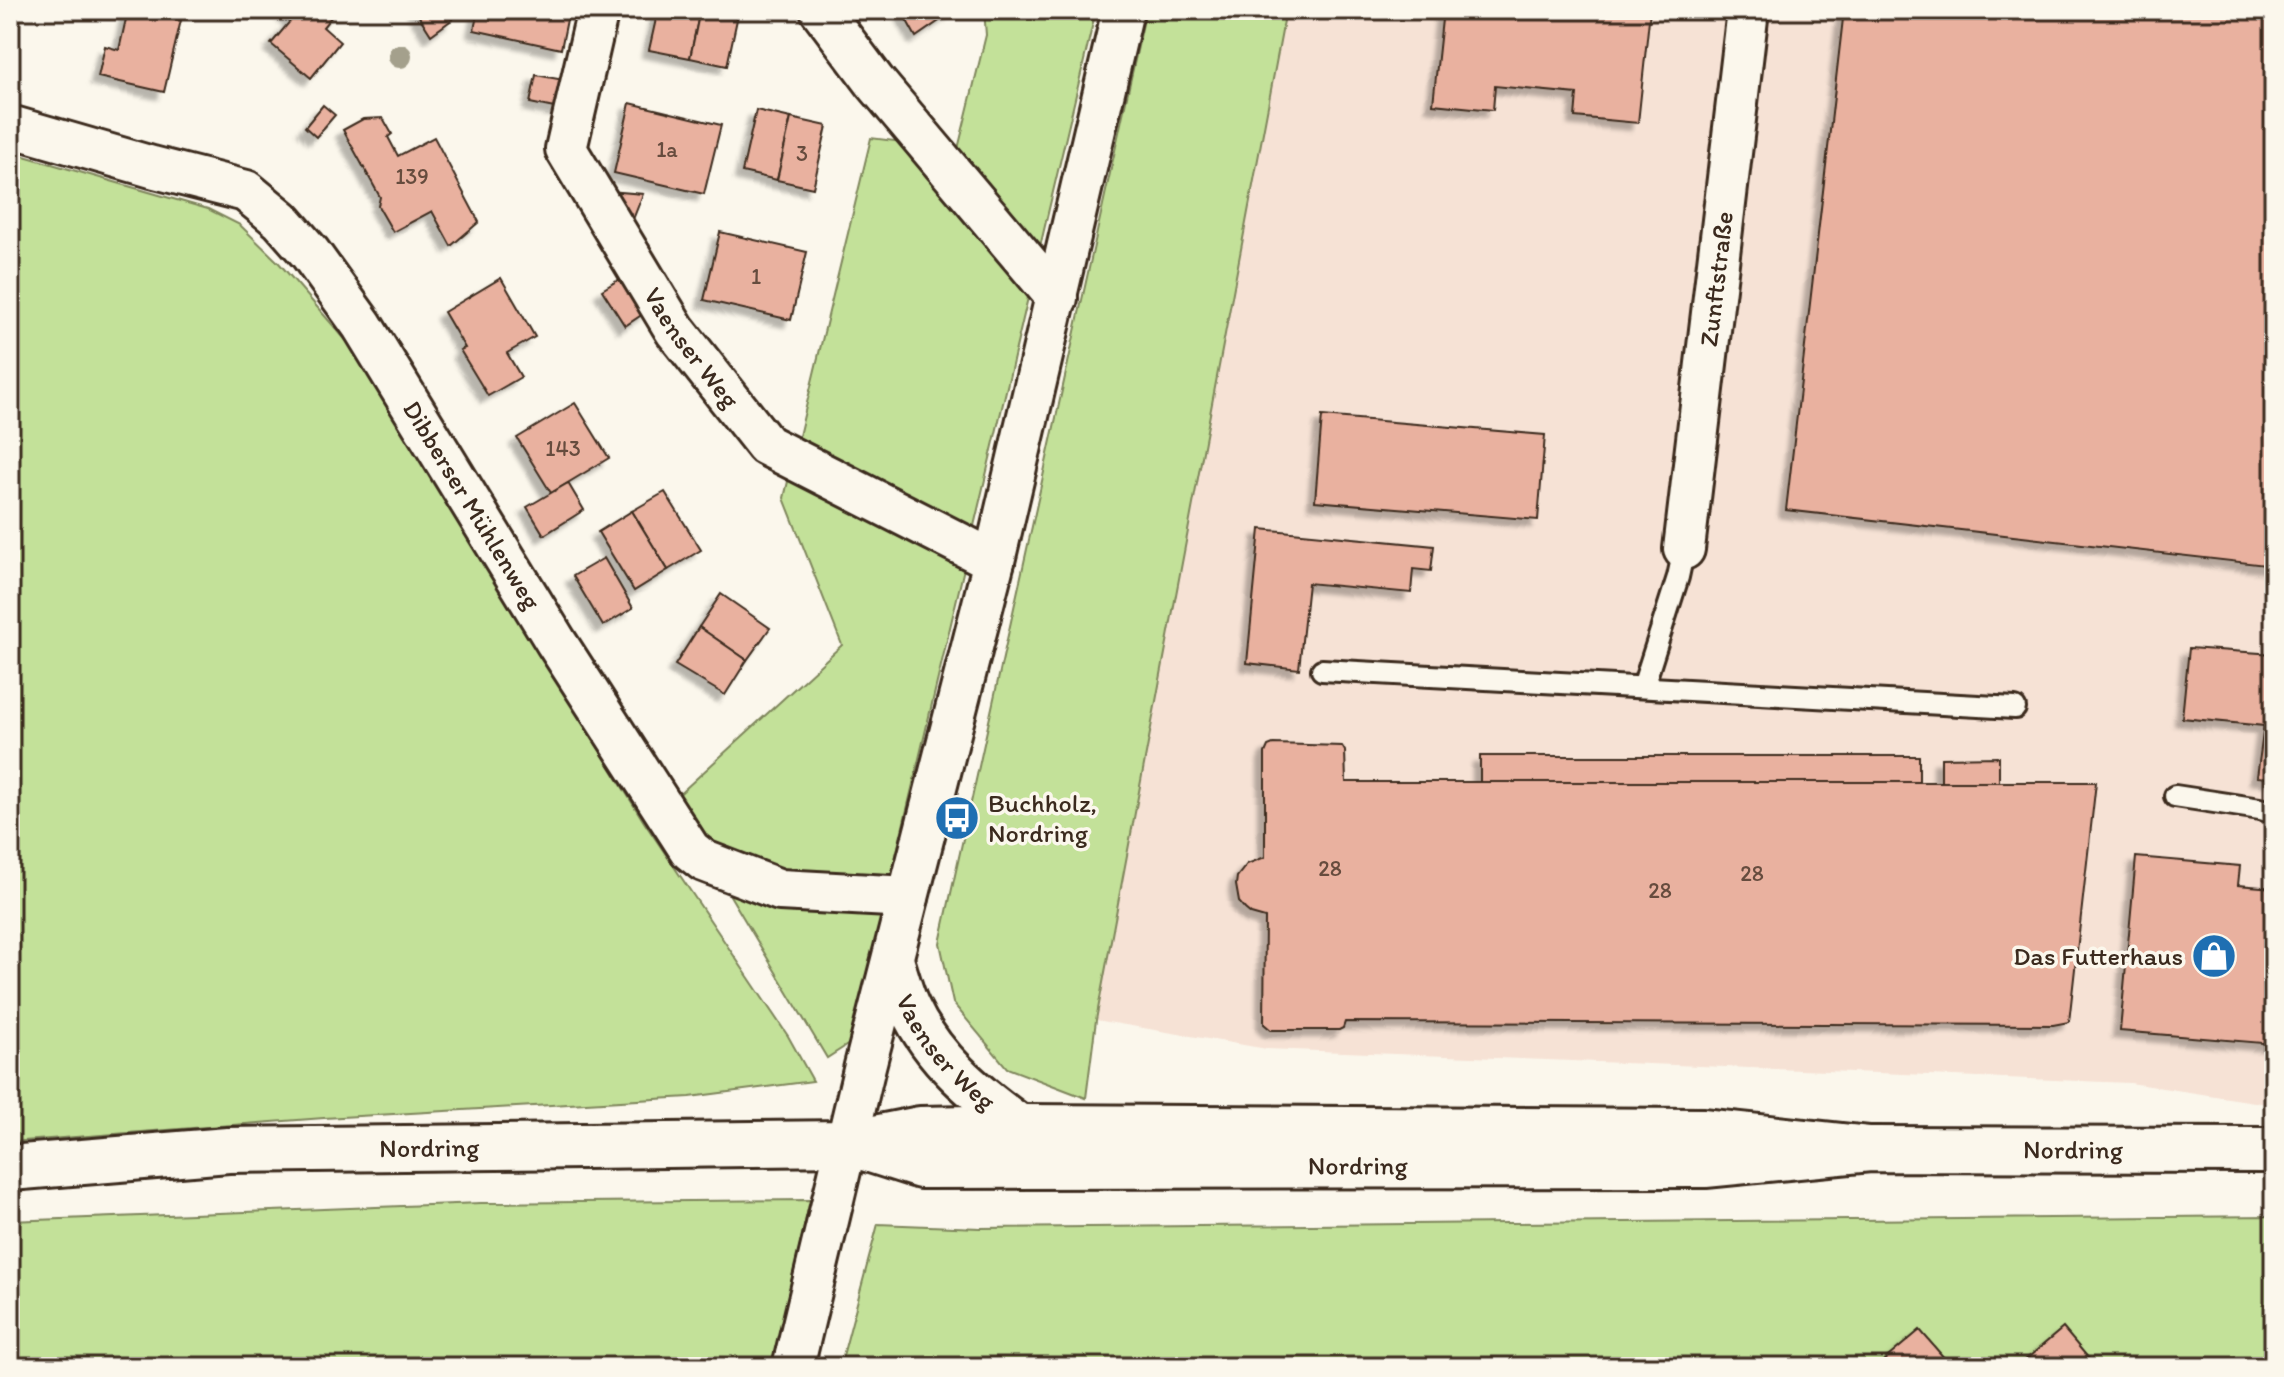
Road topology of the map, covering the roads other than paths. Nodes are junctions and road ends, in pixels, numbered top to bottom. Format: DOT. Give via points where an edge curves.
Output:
graph roads {
  1 [pos="598,10"];
  2 [pos="821,10"];
  3 [pos="1123,10"];
  4 [pos="1748,10"];
  5 [pos="10,126"];
  6 [pos="1057,298"];
  7 [pos="1684,549"];
  8 [pos="994,561"];
  9 [pos="1322,670"];
  10 [pos="1643,687"];
  11 [pos="2015,708"];
  12 [pos="2175,796"];
  13 [pos="2274,813"];
  14 [pos="908,897"];
  15 [pos="893,960"];
  16 [pos="1022,1127"];
  17 [pos="849,1143"];
  18 [pos="1870,1149"];
  19 [pos="2274,1150"];
  20 [pos="10,1168"];
  21 [pos="793,1367"];
  1 -- 8 [label="street, Vaenser Weg" via="566,149 675,330 766,445"];
  2 -- 6 [label="street"];
  3 -- 6 [label="street, Vaenser Weg"];
  4 -- 7 [label="street, Zunftstraße"];
  5 -- 14 [label="street, Dibberser Mühlenweg" via="246,191 281,220 362,325 690,850 704,861 780,890"];
  6 -- 8 [label="street, Vaenser Weg"];
  7 -- 10 [label="lane"];
  8 -- 14 [label="street, Vaenser Weg"];
  9 -- 10 [label="lane"];
  10 -- 11 [label="lane"];
  12 -- 13 [label="lane"];
  14 -- 15 [label="street, Vaenser Weg"];
  15 -- 16 [label="street, Vaenser Weg" via="908,1006 941,1058"];
  15 -- 17 [label="street, Vaenser Weg"];
  16 -- 17 [label="street, Nordring" via="920,1129"];
  16 -- 18 [label="street, Nordring" via="1704,1131"];
  17 -- 18 [label="street, Nordring" via="921,1166 1705,1165"];
  17 -- 20 [label="street, Nordring" via="228,1150"];
  17 -- 21 [label="street, Vaenser Weg"];
  18 -- 19 [label="street, Nordring"];
}
